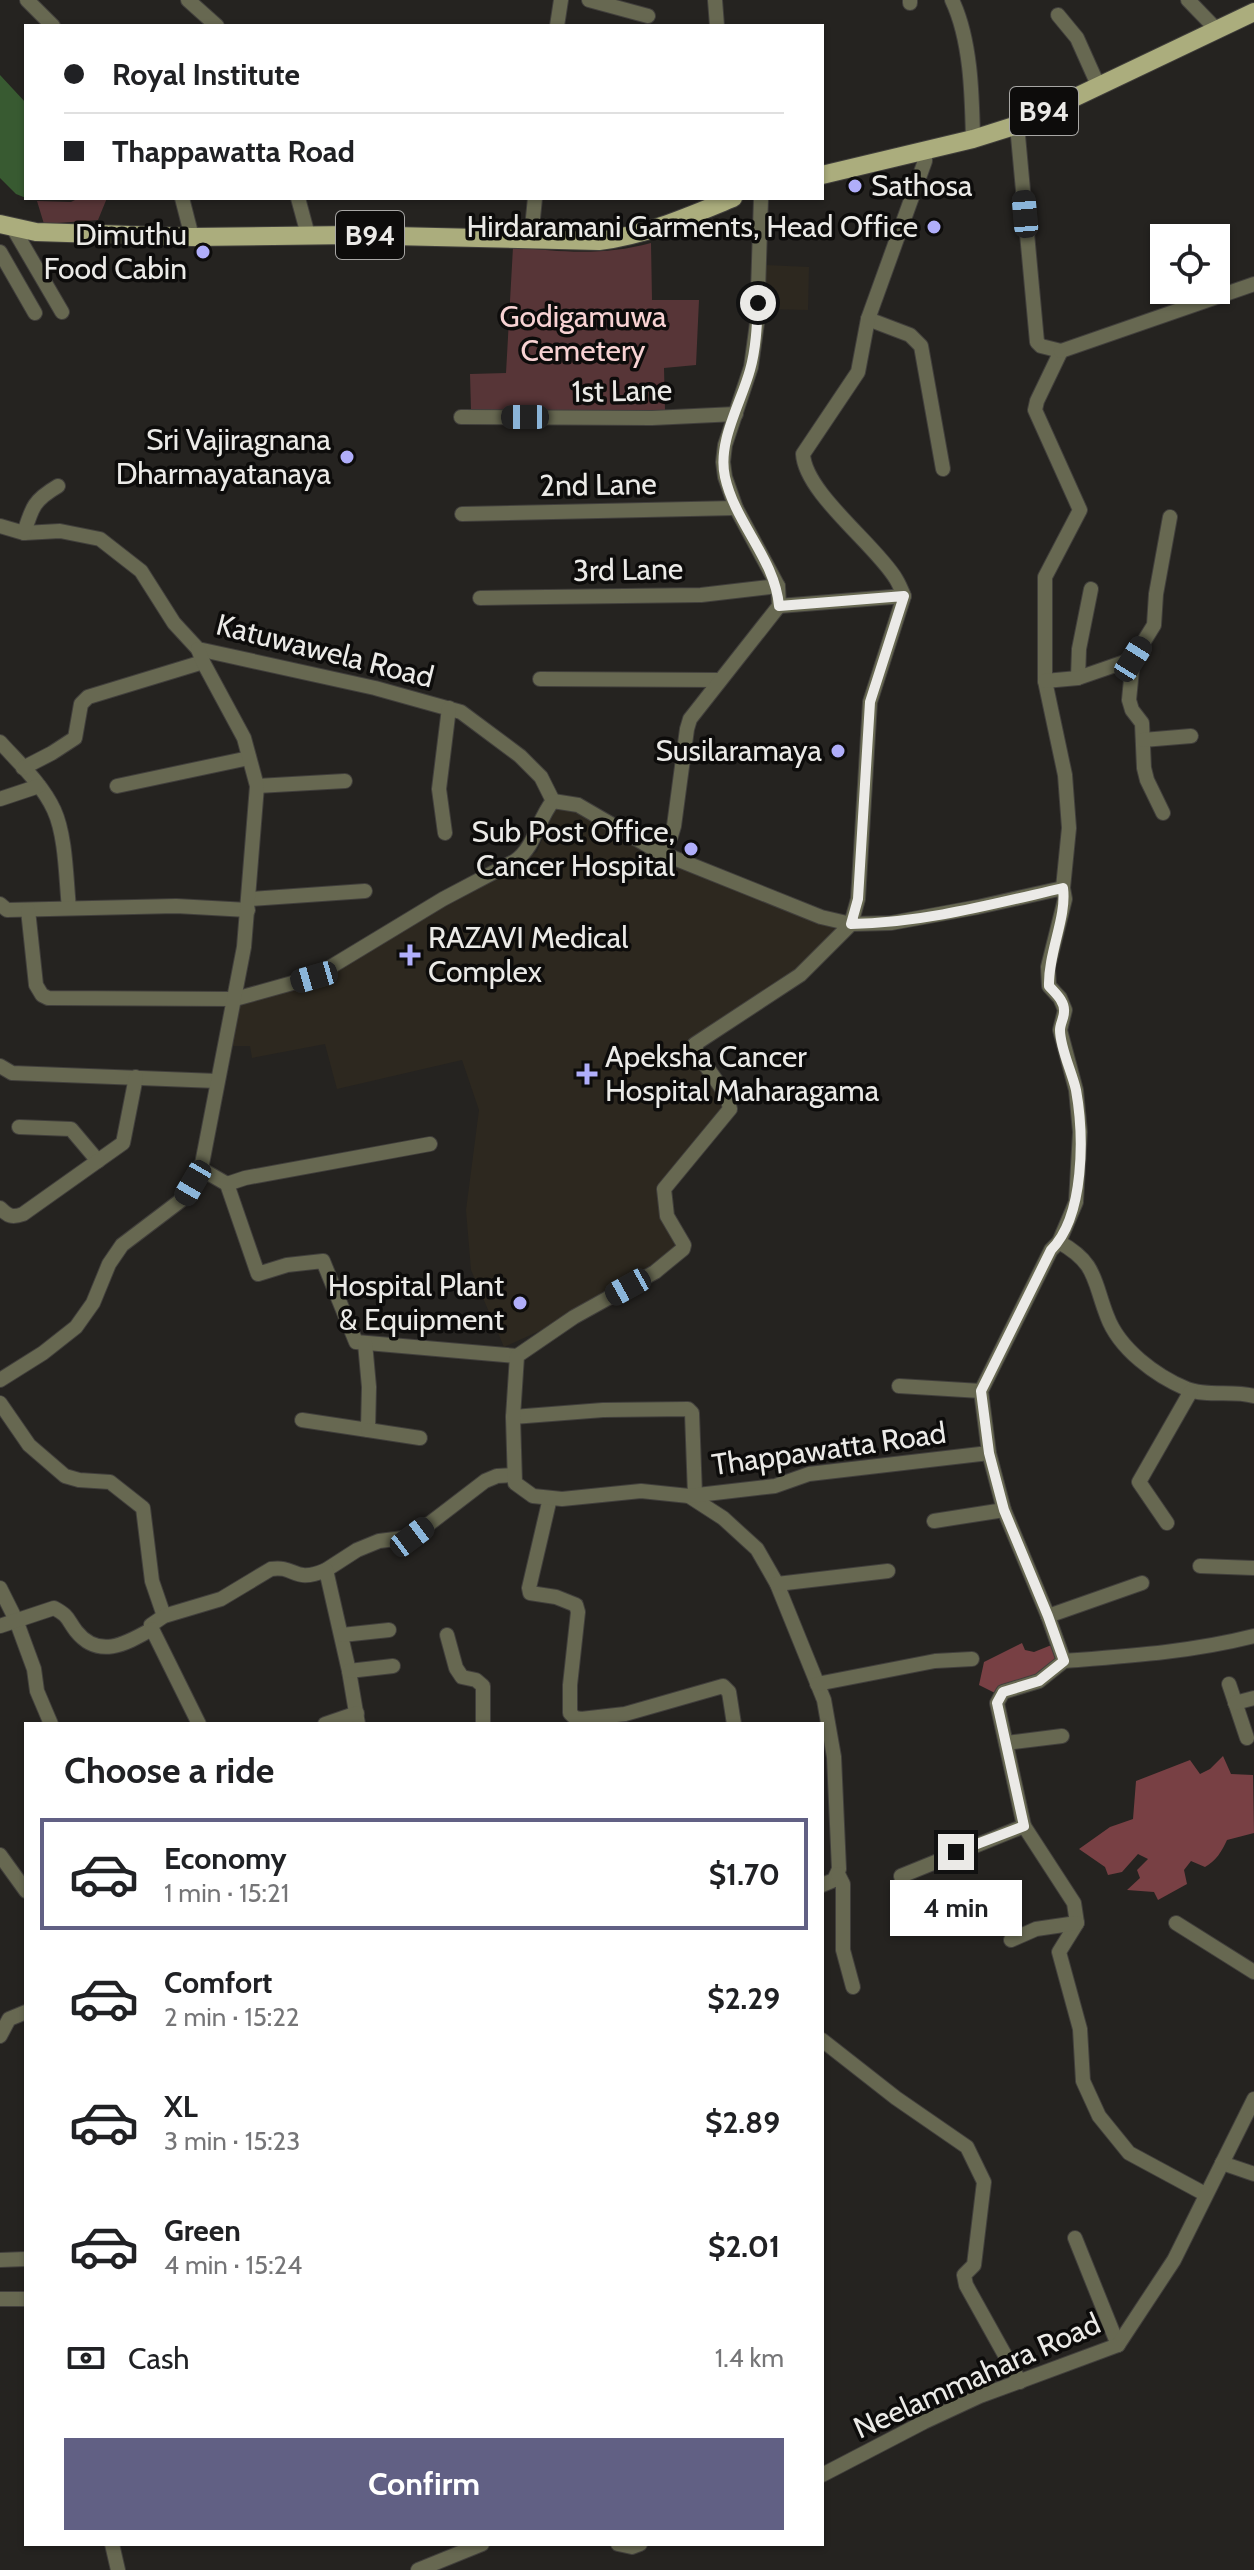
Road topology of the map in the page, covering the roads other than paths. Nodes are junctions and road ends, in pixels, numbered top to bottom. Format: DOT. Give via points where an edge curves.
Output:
graph roads {
  1 [pos="27,0"];
  2 [pos="561,0"];
  3 [pos="715,0"];
  4 [pos="952,0"];
  5 [pos="1188,0"];
  6 [pos="599,1"];
  7 [pos="196,3"];
  8 [pos="1254,12"];
  9 [pos="1058,15"];
  10 [pos="648,16"];
  11 [pos="51,24"];
  12 [pos="215,24"];
  13 [pos="557,24"];
  14 [pos="717,24"];
  15 [pos="1217,30"];
  16 [pos="1098,85"];
  17 [pos="1017,125"];
  18 [pos="973,139"];
  19 [pos="925,151"];
  20 [pos="824,175"];
  21 [pos="183,200"];
  22 [pos="299,200"];
  23 [pos="535,200"];
  24 [pos="728,200"];
  25 [pos="761,200"];
  26 [pos="6,226"];
  27 [pos="308,235"];
  28 [pos="192,237"];
  29 [pos="531,238"];
  30 [pos="0,252"];
  31 [pos="1254,284"];
  32 [pos="62,312"];
  33 [pos="35,313"];
  34 [pos="868,319"];
  35 [pos="1061,351"];
  36 [pos="736,414"];
  37 [pos="461,417"];
  38 [pos="943,469"];
  39 [pos="58,486"];
  40 [pos="736,508"];
  41 [pos="462,514"];
  42 [pos="1170,517"];
  43 [pos="0,526"];
  44 [pos="24,533"];
  45 [pos="778,586"];
  46 [pos="1091,589"];
  47 [pos="904,596"];
  48 [pos="480,598"];
  49 [pos="779,606"];
  50 [pos="201,656"];
  51 [pos="1133,659"];
  52 [pos="1078,678"];
  53 [pos="540,679"];
  54 [pos="720,680"];
  55 [pos="1045,681"];
  56 [pos="449,708"];
  57 [pos="1191,736"];
  58 [pos="1143,740"];
  59 [pos="0,742"];
  60 [pos="249,758"];
  61 [pos="23,768"];
  62 [pos="345,781"];
  63 [pos="39,786"];
  64 [pos="117,786"];
  65 [pos="257,786"];
  66 [pos="0,799"];
  67 [pos="553,801"];
  68 [pos="1163,813"];
  69 [pos="445,833"];
  70 [pos="659,852"];
  71 [pos="1063,888"];
  72 [pos="365,891"];
  73 [pos="0,904"];
  74 [pos="248,904"];
  75 [pos="69,908"];
  76 [pos="28,910"];
  77 [pos="851,924"];
  78 [pos="235,999"];
  79 [pos="0,1066"];
  80 [pos="136,1077"];
  81 [pos="217,1081"];
  82 [pos="19,1127"];
  83 [pos="430,1144"];
  84 [pos="98,1161"];
  85 [pos="201,1169"];
  86 [pos="227,1184"];
  87 [pos="0,1208"];
  88 [pos="1059,1242"];
  89 [pos="365,1343"];
  90 [pos="517,1356"];
  91 [pos="0,1380"];
  92 [pos="899,1386"];
  93 [pos="981,1391"];
  94 [pos="1191,1391"];
  95 [pos="1254,1396"];
  96 [pos="0,1403"];
  97 [pos="513,1417"];
  98 [pos="302,1420"];
  99 [pos="368,1430"];
  100 [pos="420,1438"];
  101 [pos="989,1453"];
  102 [pos="513,1475"];
  103 [pos="692,1496"];
  104 [pos="550,1498"];
  105 [pos="1004,1510"];
  106 [pos="934,1521"];
  107 [pos="1167,1523"];
  108 [pos="1200,1566"];
  109 [pos="1254,1568"];
  110 [pos="326,1570"];
  111 [pos="888,1571"];
  112 [pos="1142,1583"];
  113 [pos="777,1584"];
  114 [pos="0,1588"];
  115 [pos="164,1616"];
  116 [pos="1048,1616"];
  117 [pos="16,1620"];
  118 [pos="0,1626"];
  119 [pos="152,1629"];
  120 [pos="389,1630"];
  121 [pos="342,1635"];
  122 [pos="447,1635"];
  123 [pos="1254,1636"];
  124 [pos="972,1659"];
  125 [pos="1064,1661"];
  126 [pos="393,1666"];
  127 [pos="349,1671"];
  128 [pos="817,1684"];
  129 [pos="1229,1684"];
  130 [pos="1254,1698"];
  131 [pos="1235,1703"];
  132 [pos="357,1719"];
  133 [pos="50,1722"];
  134 [pos="198,1722"];
  135 [pos="483,1722"];
  136 [pos="734,1722"];
  137 [pos="1062,1736"];
  138 [pos="1247,1738"];
  139 [pos="1006,1743"];
  140 [pos="1024,1826"];
  141 [pos="0,1855"];
  142 [pos="838,1874"];
  143 [pos="824,1884"];
  144 [pos="24,1888"];
  145 [pos="916,1922"];
  146 [pos="1077,1923"];
  147 [pos="1176,1923"];
  148 [pos="1011,1940"];
  149 [pos="1254,1972"];
  150 [pos="853,1987"];
  151 [pos="24,2013"];
  152 [pos="0,2036"];
  153 [pos="824,2042"];
  154 [pos="1254,2099"];
  155 [pos="1222,2163"];
  156 [pos="1254,2174"];
  157 [pos="1205,2194"];
  158 [pos="1075,2238"];
  159 [pos="24,2259"];
  160 [pos="0,2260"];
  161 [pos="0,2299"];
  162 [pos="24,2299"];
  163 [pos="1118,2345"];
  164 [pos="1020,2382"];
  165 [pos="824,2474"];
  166 [pos="112,2546"];
  167 [pos="477,2546"];
  168 [pos="118,2570"];
  169 [pos="418,2570"];
  1 -- 11 [label="street"];
  2 -- 13 [label="street"];
  3 -- 14 [label="street"];
  4 -- 18 [label="street" via="962,21"];
  5 -- 15 [label="street"];
  6 -- 10 [label="street"];
  7 -- 12 [label="street"];
  8 -- 15 [label="main road, B94"];
  9 -- 16 [label="street" via="1077,38"];
  15 -- 16 [label="main road, B94"];
  16 -- 17 [label="main road, B94"];
  17 -- 18 [label="main road, B94"];
  17 -- 35 [label="street" via="1037,342"];
  18 -- 19 [label="main road, B94"];
  19 -- 20 [label="main road, B94"];
  19 -- 34 [label="street"];
  21 -- 28 [label="street"];
  22 -- 27 [label="street"];
  23 -- 29 [label="street"];
  24 -- 29 [label="main road, B94" via="633,236 599,241"];
  25 -- 36 [label="street" via="757,323 751,367"];
  26 -- 28 [label="main road, B94" via="36,232"];
  26 -- 32 [label="street"];
  27 -- 28 [label="main road, B94"];
  27 -- 29 [label="main road, B94"];
  30 -- 33 [label="street"];
  31 -- 35 [label="street"];
  34 -- 38 [label="street" via="910,335 921,346"];
  34 -- 47 [label="street" via="858,372 803,454 803,463 896,578"];
  35 -- 55 [label="street" via="1035,410 1080,510 1045,577"];
  36 -- 37 [label="street, 1st Lane"];
  36 -- 40 [label="street" via="723,462"];
  39 -- 44 [label="street" via="39,497"];
  40 -- 41 [label="street, 2nd Lane"];
  40 -- 45 [label="street"];
  42 -- 51 [label="street" via="1154,625"];
  43 -- 44 [label="street, Katuwawela Road"];
  44 -- 50 [label="street, Katuwawela Road" via="60,531 100,539 141,571"];
  45 -- 48 [label="street, 3rd Lane" via="701,595"];
  45 -- 49 [label="street"];
  46 -- 52 [label="street"];
  47 -- 49 [label="street"];
  47 -- 77 [label="street" via="870,702 858,899"];
  49 -- 54 [label="street"];
  50 -- 56 [label="street, Katuwawela Road" via="375,688"];
  50 -- 60 [label="street"];
  50 -- 61 [label="street" via="88,697 81,704 75,738"];
  51 -- 52 [label="street"];
  51 -- 58 [label="street" via="1129,700 1142,723"];
  52 -- 55 [label="street"];
  53 -- 54 [label="street"];
  54 -- 70 [label="street" via="690,719 674,826"];
  55 -- 71 [label="street" via="1065,775 1069,828"];
  56 -- 67 [label="street, Katuwawela Road" via="520,756 541,777"];
  56 -- 69 [label="street" via="439,789"];
  57 -- 58 [label="street"];
  58 -- 68 [label="street" via="1147,780"];
  59 -- 61 [label="street"];
  60 -- 64 [label="street"];
  60 -- 65 [label="street"];
  61 -- 63 [label="street"];
  62 -- 65 [label="street"];
  63 -- 66 [label="street"];
  63 -- 75 [label="street" via="55,811"];
  65 -- 74 [label="street"];
  67 -- 70 [label="street" via="578,805"];
  67 -- 78 [label="street" via="531,845 515,861 314,977"];
  70 -- 77 [label="street"];
  71 -- 77 [label="street" via="891,923"];
  71 -- 88 [label="street" via="1049,986 1065,1010 1060,1030 1076,1090 1080,1132 1076,1202"];
  72 -- 74 [label="street"];
  73 -- 76 [label="street" via="7,910"];
  74 -- 75 [label="street"];
  74 -- 78 [label="street"];
  75 -- 76 [label="street"];
  76 -- 78 [label="street" via="36,985 48,998"];
  77 -- 90 [label="street" via="800,975 695,1044 730,1109 664,1189 667,1216 683,1249 655,1272"];
  78 -- 81 [label="street"];
  79 -- 80 [label="street" via="12,1073"];
  80 -- 81 [label="street"];
  80 -- 84 [label="street" via="123,1143"];
  81 -- 85 [label="street"];
  82 -- 84 [label="street" via="71,1129"];
  83 -- 86 [label="street"];
  84 -- 87 [label="street" via="23,1214 14,1217"];
  85 -- 86 [label="street"];
  85 -- 91 [label="street" via="184,1198 122,1245 76,1327"];
  86 -- 89 [label="street" via="258,1274 323,1261 356,1342"];
  88 -- 93 [label="street"];
  88 -- 94 [label="street" via="1078,1252 1096,1278 1108,1318 1124,1343 1159,1375"];
  89 -- 90 [label="street"];
  89 -- 99 [label="street"];
  90 -- 97 [label="street"];
  92 -- 93 [label="street"];
  93 -- 101 [label="street"];
  94 -- 95 [label="street"];
  94 -- 107 [label="street" via="1139,1482"];
  96 -- 115 [label="street" via="29,1445 65,1476 110,1482 143,1508 152,1581"];
  97 -- 102 [label="street"];
  97 -- 103 [label="street" via="688,1409"];
  98 -- 99 [label="street"];
  99 -- 100 [label="street"];
  101 -- 103 [label="street, Thappawatta Road" via="809,1474 775,1486"];
  101 -- 105 [label="street, Thappawatta Road"];
  102 -- 104 [label="street" via="522,1490"];
  102 -- 110 [label="street" via="485,1481 412,1537 379,1541"];
  103 -- 104 [label="street" via="641,1491"];
  103 -- 113 [label="street" via="757,1549"];
  104 -- 136 [label="street" via="529,1588 530,1593 576,1605 570,1713 581,1719 625,1714 723,1686 729,1692"];
  105 -- 106 [label="street"];
  105 -- 116 [label="street, Thappawatta Road"];
  108 -- 109 [label="street"];
  110 -- 115 [label="street" via="309,1577 281,1567 271,1569 221,1599"];
  110 -- 121 [label="street"];
  111 -- 113 [label="street"];
  112 -- 116 [label="street"];
  113 -- 128 [label="street"];
  114 -- 117 [label="street"];
  115 -- 119 [label="street"];
  116 -- 125 [label="street, Thappawatta Road"];
  117 -- 118 [label="street"];
  117 -- 119 [label="street" via="54,1608 67,1615 89,1643 109,1649"];
  117 -- 133 [label="street"];
  119 -- 134 [label="street"];
  120 -- 121 [label="street"];
  121 -- 127 [label="street"];
  122 -- 135 [label="street" via="462,1677 483,1686"];
  123 -- 125 [label="street" via="1210,1647"];
  124 -- 128 [label="street"];
  125 -- 139 [label="street" via="1039,1681 1003,1692 997,1703"];
  126 -- 127 [label="street"];
  127 -- 132 [label="street"];
  128 -- 142 [label="street" via="832,1737"];
  129 -- 131 [label="street"];
  130 -- 131 [label="street"];
  131 -- 138 [label="street"];
  137 -- 139 [label="street"];
  139 -- 140 [label="street"];
  140 -- 145 [label="street" via="901,1876"];
  140 -- 146 [label="street" via="1074,1903"];
  141 -- 144 [label="street"];
  142 -- 143 [label="street"];
  142 -- 150 [label="street" via="843,1884 843,1950"];
  146 -- 148 [label="street" via="1036,1929"];
  146 -- 157 [label="street" via="1059,1952 1080,2029 1083,2081 1099,2116 1129,2153"];
  147 -- 149 [label="street"];
  151 -- 152 [label="street" via="9,2019"];
  153 -- 164 [label="street" via="967,2147 984,2182 974,2265 964,2275 966,2285"];
  154 -- 155 [label="street, Neelammahara Road"];
  155 -- 156 [label="street"];
  155 -- 157 [label="street, Neelammahara Road"];
  157 -- 163 [label="street, Neelammahara Road" via="1174,2260"];
  158 -- 163 [label="street"];
  159 -- 160 [label="street"];
  161 -- 162 [label="street"];
  163 -- 164 [label="street, Neelammahara Road"];
  164 -- 165 [label="street, Neelammahara Road" via="924,2422"];
  166 -- 168 [label="street"];
  167 -- 169 [label="street"];
}
